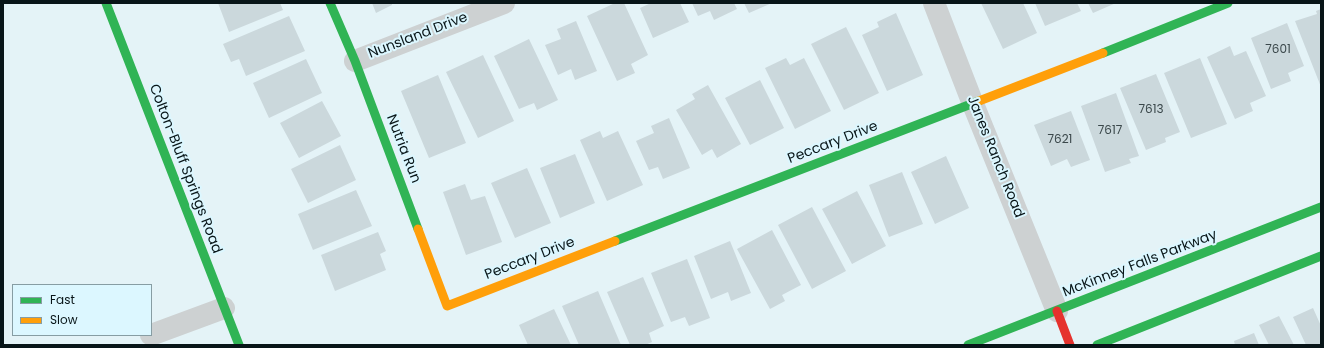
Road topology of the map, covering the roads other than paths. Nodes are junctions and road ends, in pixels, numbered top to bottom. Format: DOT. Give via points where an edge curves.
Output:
graph roads {
  1 [pos="106,3"];
  2 [pos="330,3"];
  3 [pos="504,3"];
  4 [pos="934,3"];
  5 [pos="1228,3"];
  6 [pos="355,61"];
  7 [pos="973,104"];
  8 [pos="1321,207"];
  9 [pos="1321,256"];
  10 [pos="447,306"];
  11 [pos="224,308"];
  12 [pos="1057,311"];
  13 [pos="152,335"];
  14 [pos="239,345"];
  15 [pos="968,345"];
  16 [pos="1070,345"];
  17 [pos="1097,345"];
  1 -- 11 [label="street, Colton-Bluff Springs Road"];
  2 -- 6 [label="street, Nutria Run"];
  3 -- 6 [label="street, Nunsland Drive"];
  4 -- 7 [label="street, Janes Ranch Road"];
  5 -- 7 [label="street, Peccary Drive"];
  6 -- 10 [label="street, Nutria Run"];
  7 -- 10 [label="street, Peccary Drive"];
  7 -- 12 [label="street, Janes Ranch Road"];
  8 -- 12 [label="street, McKinney Falls Parkway"];
  9 -- 17 [label="street"];
  11 -- 13 [label="street"];
  11 -- 14 [label="street, Colton-Bluff Springs Road"];
  12 -- 15 [label="street, McKinney Falls Parkway"];
  12 -- 16 [label="street"];
}
